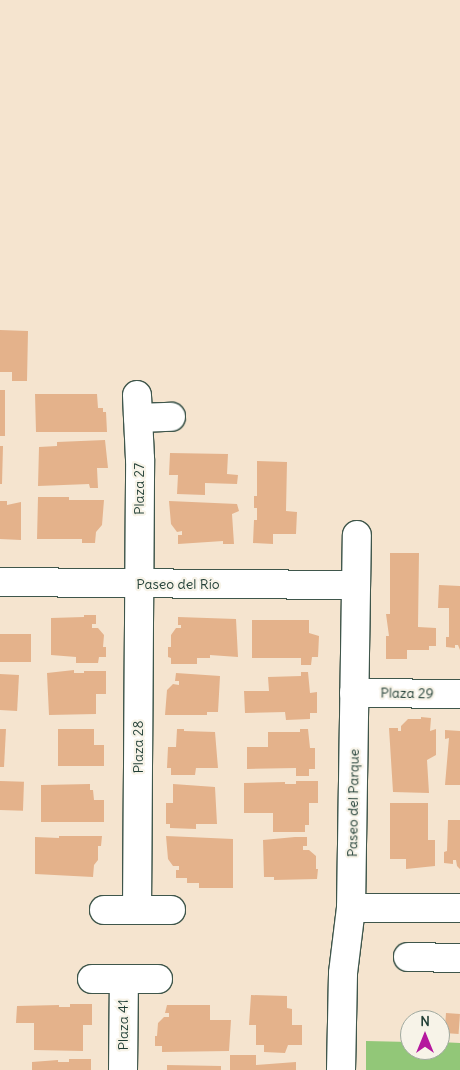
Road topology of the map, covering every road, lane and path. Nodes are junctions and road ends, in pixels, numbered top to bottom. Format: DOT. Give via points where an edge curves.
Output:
graph roads {
  1 [pos="171,417"];
  2 [pos="357,535"];
  3 [pos="0,582"];
  4 [pos="138,584"];
  5 [pos="356,585"];
  6 [pos="354,693"];
  7 [pos="460,694"];
  8 [pos="351,908"];
  9 [pos="460,908"];
  10 [pos="104,910"];
  11 [pos="137,910"];
  12 [pos="171,910"];
  13 [pos="408,957"];
  14 [pos="460,958"];
  15 [pos="92,979"];
  16 [pos="124,979"];
  17 [pos="158,979"];
  18 [pos="123,1070"];
  19 [pos="341,1070"];
  1 -- 4 [label="street, Plaza 27" via="138,406"];
  2 -- 5 [label="street, Paseo del Parque"];
  3 -- 4 [label="street, Paseo del Río"];
  4 -- 5 [label="street, Paseo del Río"];
  4 -- 11 [label="street, Plaza 28"];
  5 -- 6 [label="street, Paseo del Parque"];
  6 -- 7 [label="street, Plaza 29"];
  6 -- 8 [label="street, Paseo del Parque"];
  8 -- 9 [label="street"];
  8 -- 19 [label="street, Paseo del Parque" via="343,973"];
  10 -- 11 [label="street"];
  11 -- 12 [label="street"];
  13 -- 14 [label="street"];
  15 -- 16 [label="street"];
  16 -- 17 [label="street"];
  16 -- 18 [label="street, Plaza 41"];
}
